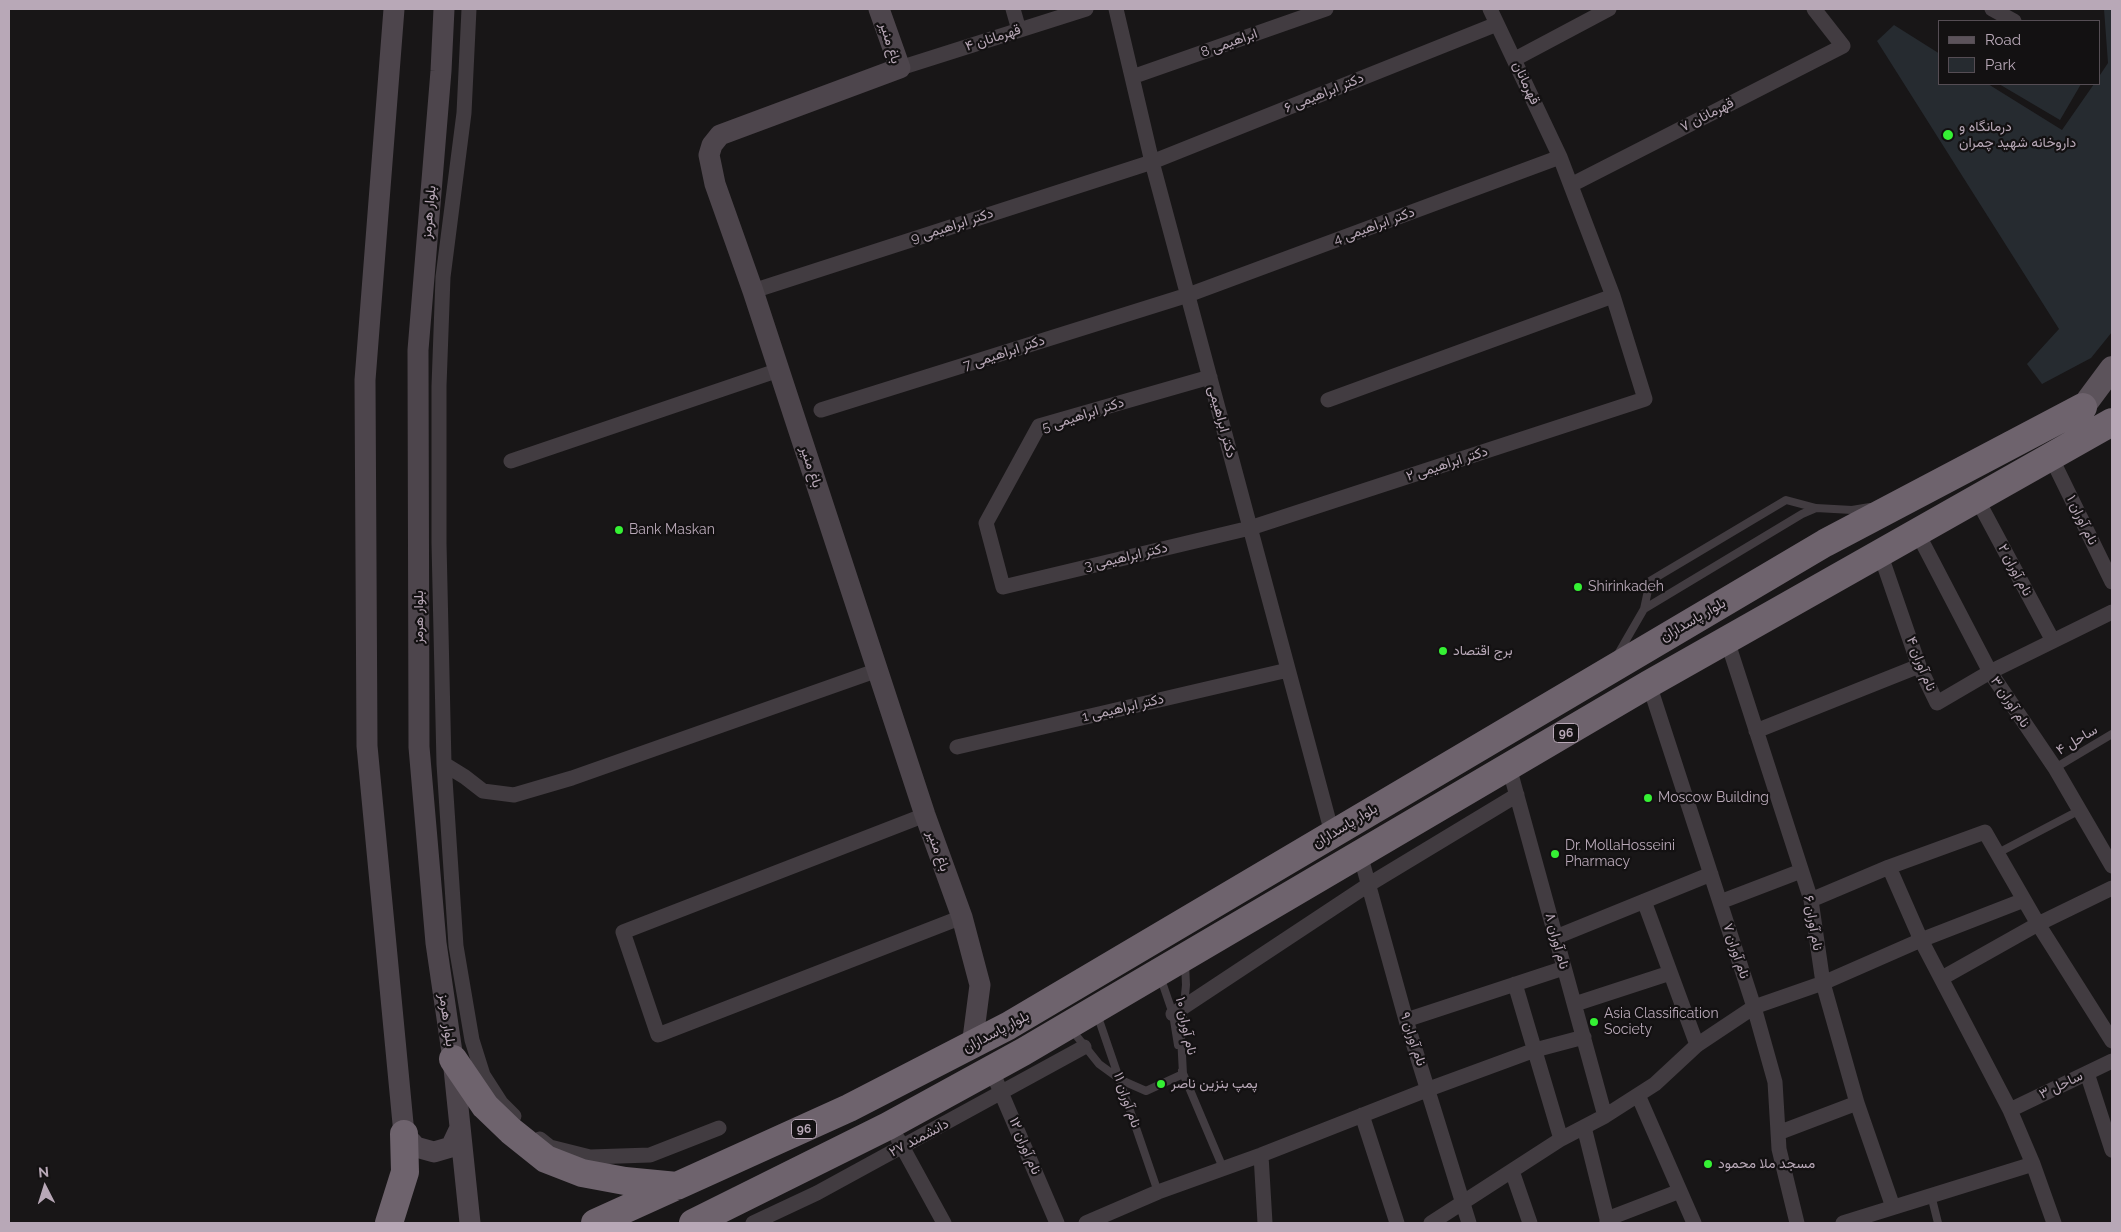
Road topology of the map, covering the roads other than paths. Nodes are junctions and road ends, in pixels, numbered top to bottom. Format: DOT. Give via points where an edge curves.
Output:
graph roads {
  1 [pos="394,9"];
  2 [pos="444,9"];
  3 [pos="469,9"];
  4 [pos="879,9"];
  5 [pos="1013,9"];
  6 [pos="1086,9"];
  7 [pos="1116,9"];
  8 [pos="1326,9"];
  9 [pos="1490,9"];
  10 [pos="1609,9"];
  11 [pos="1814,9"];
  12 [pos="1992,9"];
  13 [pos="2012,20"];
  14 [pos="1497,24"];
  15 [pos="1019,30"];
  16 [pos="1515,58"];
  17 [pos="900,68"];
  18 [pos="1132,77"];
  19 [pos="1560,157"];
  20 [pos="1152,162"];
  21 [pos="1571,185"];
  22 [pos="753,291"];
  23 [pos="1188,295"];
  24 [pos="1612,296"];
  25 [pos="2112,368"];
  26 [pos="779,370"];
  27 [pos="1210,377"];
  28 [pos="2112,390"];
  29 [pos="1645,399"];
  30 [pos="1328,400"];
  31 [pos="2083,407"];
  32 [pos="821,410"];
  33 [pos="2112,422"];
  34 [pos="2051,457"];
  35 [pos="511,461"];
  36 [pos="1915,495"];
  37 [pos="1977,499"];
  38 [pos="1816,508"];
  39 [pos="1250,528"];
  40 [pos="1917,532"];
  41 [pos="1880,553"];
  42 [pos="2112,582"];
  43 [pos="1003,587"];
  44 [pos="1644,609"];
  45 [pos="2112,612"];
  46 [pos="1727,640"];
  47 [pos="2053,641"];
  48 [pos="1919,666"];
  49 [pos="1612,667"];
  50 [pos="878,670"];
  51 [pos="1288,670"];
  52 [pos="1990,672"];
  53 [pos="1649,684"];
  54 [pos="1756,731"];
  55 [pos="2112,734"];
  56 [pos="957,746"];
  57 [pos="444,764"];
  58 [pos="1509,766"];
  59 [pos="2055,768"];
  60 [pos="1517,795"];
  61 [pos="2080,810"];
  62 [pos="925,815"];
  63 [pos="1332,833"];
  64 [pos="1360,854"];
  65 [pos="1996,854"];
  66 [pos="2112,866"];
  67 [pos="1889,867"];
  68 [pos="1801,871"];
  69 [pos="1711,874"];
  70 [pos="1368,884"];
  71 [pos="2112,888"];
  72 [pos="1811,900"];
  73 [pos="2024,900"];
  74 [pos="1644,901"];
  75 [pos="1720,902"];
  76 [pos="962,917"];
  77 [pos="2038,924"];
  78 [pos="1556,937"];
  79 [pos="1921,940"];
  80 [pos="1185,957"];
  81 [pos="1564,968"];
  82 [pos="1159,972"];
  83 [pos="1670,973"];
  84 [pos="1942,978"];
  85 [pos="1823,983"];
  86 [pos="1515,984"];
  87 [pos="1575,1004"];
  88 [pos="1754,1007"];
  89 [pos="1095,1010"];
  90 [pos="1178,1010"];
  91 [pos="1406,1020"];
  92 [pos="1068,1025"];
  93 [pos="1584,1037"];
  94 [pos="2112,1040"];
  95 [pos="1697,1045"];
  96 [pos="972,1046"];
  97 [pos="1084,1047"];
  98 [pos="1535,1050"];
  99 [pos="453,1059"];
  100 [pos="2112,1060"];
  101 [pos="2087,1073"];
  102 [pos="1183,1074"];
  103 [pos="1121,1080"];
  104 [pos="997,1081"];
  105 [pos="1428,1089"];
  106 [pos="1638,1095"];
  107 [pos="1856,1103"];
  108 [pos="2010,1110"];
  109 [pos="1362,1115"];
  110 [pos="1605,1116"];
  111 [pos="1584,1127"];
  112 [pos="460,1128"];
  113 [pos="718,1128"];
  114 [pos="1778,1132"];
  115 [pos="404,1134"];
  116 [pos="895,1136"];
  117 [pos="1561,1140"];
  118 [pos="2112,1150"];
  119 [pos="1261,1155"];
  120 [pos="2033,1164"];
  121 [pos="1223,1168"];
  122 [pos="1512,1171"];
  123 [pos="678,1186"];
  124 [pos="1680,1191"];
  125 [pos="1158,1192"];
  126 [pos="1931,1195"];
  127 [pos="1464,1203"];
  128 [pos="1893,1207"];
  129 [pos="1105,1219"];
  130 [pos="1607,1221"];
  131 [pos="389,1223"];
  132 [pos="470,1223"];
  133 [pos="595,1223"];
  134 [pos="693,1223"];
  135 [pos="753,1223"];
  136 [pos="944,1223"];
  137 [pos="1057,1223"];
  138 [pos="1086,1223"];
  139 [pos="1265,1223"];
  140 [pos="1397,1223"];
  141 [pos="1431,1223"];
  142 [pos="1469,1223"];
  143 [pos="1530,1223"];
  144 [pos="1694,1223"];
  145 [pos="1797,1223"];
  146 [pos="1843,1223"];
  147 [pos="1938,1223"];
  148 [pos="2054,1223"];
  1 -- 115 [label="main road" via="366,380 367,746"];
  2 -- 99 [label="main road, بلوار هرمز" via="418,350 419,747 436,943"];
  3 -- 57 [label="street" via="464,113 443,277 439,386"];
  4 -- 17 [label="main road, باغ منیر"];
  5 -- 15 [label="street"];
  6 -- 15 [label="street, قهرمانان ۴"];
  7 -- 18 [label="street, دکتر ابراهیمی"];
  8 -- 18 [label="street, ابراهیمی 8"];
  9 -- 14 [label="street, قهرمانان"];
  10 -- 16 [label="street"];
  11 -- 21 [label="street, قهرمانان ۷" via="1843,46"];
  12 -- 13 [label="street"];
  14 -- 16 [label="street, قهرمانان"];
  14 -- 20 [label="street, دکتر ابراهیمی ۶"];
  15 -- 17 [label="street, قهرمانان ۴"];
  16 -- 19 [label="street, قهرمانان"];
  17 -- 22 [label="main road, باغ منیر" via="720,135 712,145 709,155 715,184"];
  18 -- 20 [label="street, دکتر ابراهیمی"];
  19 -- 21 [label="street, قهرمانان"];
  19 -- 23 [label="street, دکتر ابراهیمی 4"];
  20 -- 22 [label="street, دکتر ابراهیمی 9"];
  20 -- 23 [label="street, دکتر ابراهیمی"];
  21 -- 24 [label="street, قهرمانان"];
  22 -- 26 [label="main road, باغ منیر"];
  23 -- 27 [label="street, دکتر ابراهیمی"];
  23 -- 32 [label="street, دکتر ابراهیمی 7"];
  24 -- 29 [label="street, قهرمانان"];
  24 -- 30 [label="street"];
  25 -- 31 [label="main road, 96"];
  26 -- 35 [label="street"];
  26 -- 50 [label="main road, باغ منیر"];
  27 -- 39 [label="street, دکتر ابراهیمی"];
  27 -- 43 [label="street, دکتر ابراهیمی 5" via="1039,426 986,523"];
  28 -- 31 [label="main road"];
  29 -- 39 [label="street, دکتر ابراهیمی ۲"];
  31 -- 36 [label="highway, بلوار پاسداران / 96"];
  33 -- 34 [label="highway, 96"];
  34 -- 37 [label="highway, 96"];
  34 -- 42 [label="street, نام آوران ۱"];
  36 -- 38 [label="lane" via="1852,510"];
  36 -- 49 [label="highway, بلوار پاسداران / 96" via="1825,542"];
  37 -- 40 [label="highway, 96"];
  37 -- 47 [label="street, نام آوران ۲"];
  38 -- 44 [label="lane"];
  38 -- 44 [label="lane" via="1786,500 1650,581"];
  39 -- 43 [label="street, دکتر ابراهیمی 3"];
  39 -- 51 [label="street, دکتر ابراهیمی"];
  40 -- 41 [label="highway, 96"];
  40 -- 52 [label="street, نام آوران ۳"];
  41 -- 46 [label="highway, 96"];
  41 -- 48 [label="street, نام آوران ۴"];
  44 -- 49 [label="lane"];
  45 -- 47 [label="street, نام آوران ۴"];
  46 -- 53 [label="highway, 96"];
  46 -- 54 [label="street, نام آوران ۶"];
  47 -- 52 [label="street, نام آوران ۴"];
  48 -- 52 [label="street, نام آوران ۴" via="1937,703"];
  48 -- 54 [label="street"];
  49 -- 63 [label="highway, بلوار پاسداران / 96"];
  50 -- 57 [label="street" via="572,778 514,795 483,792"];
  50 -- 62 [label="main road, باغ منیر"];
  51 -- 56 [label="street, دکتر ابراهیمی 1"];
  51 -- 63 [label="street, دکتر ابراهیمی"];
  52 -- 59 [label="street, نام آوران ۳"];
  53 -- 58 [label="highway, 96"];
  53 -- 69 [label="street, نام آوران ۷"];
  54 -- 68 [label="street, نام آوران ۶"];
  55 -- 59 [label="lane, ساحل ۴"];
  57 -- 113 [label="street" via="456,946 472,1040 483,1075 501,1103 550,1147 590,1157 650,1155"];
  58 -- 60 [label="street, نام آوران ۸"];
  58 -- 64 [label="highway, 96"];
  59 -- 61 [label="street, نام آوران ۳"];
  60 -- 70 [label="street"];
  60 -- 78 [label="street, نام آوران ۸"];
  61 -- 65 [label="lane"];
  61 -- 66 [label="street, نام آوران ۳"];
  62 -- 76 [label="main road, باغ منیر"];
  62 -- 76 [label="street" via="623,932 658,1035"];
  63 -- 96 [label="highway, بلوار پاسداران / 96" via="1042,1008"];
  64 -- 70 [label="street, نام آوران ۹"];
  64 -- 80 [label="highway, 96"];
  65 -- 67 [label="street" via="1985,832"];
  65 -- 73 [label="street"];
  67 -- 72 [label="street"];
  67 -- 79 [label="street"];
  68 -- 72 [label="street, نام آوران ۶"];
  68 -- 75 [label="street"];
  69 -- 74 [label="street"];
  69 -- 75 [label="street, نام آوران ۷"];
  70 -- 90 [label="street"];
  70 -- 91 [label="street, نام آوران ۹"];
  71 -- 77 [label="street"];
  72 -- 85 [label="street, نام آوران ۶"];
  73 -- 77 [label="street"];
  73 -- 79 [label="street"];
  74 -- 78 [label="street"];
  74 -- 83 [label="street"];
  75 -- 88 [label="street, نام آوران ۷"];
  76 -- 96 [label="main road, باغ منیر" via="980,985"];
  77 -- 84 [label="street"];
  77 -- 94 [label="street"];
  78 -- 81 [label="street, نام آوران ۸"];
  79 -- 84 [label="street"];
  79 -- 85 [label="street"];
  80 -- 82 [label="highway, 96"];
  80 -- 90 [label="lane"];
  81 -- 86 [label="street"];
  81 -- 87 [label="street, نام آوران ۸"];
  82 -- 89 [label="highway, 96"];
  82 -- 90 [label="lane, نام آوران ۱۰"];
  83 -- 87 [label="street"];
  83 -- 95 [label="street"];
  84 -- 108 [label="street"];
  85 -- 88 [label="street"];
  85 -- 107 [label="street, نام آوران ۶"];
  86 -- 91 [label="street"];
  86 -- 98 [label="street"];
  87 -- 93 [label="street, نام آوران ۸"];
  88 -- 95 [label="street"];
  88 -- 114 [label="street, نام آوران ۷" via="1775,1082"];
  89 -- 92 [label="highway, 96"];
  89 -- 103 [label="lane, نام آوران ۱۱"];
  90 -- 102 [label="lane, نام آوران ۱۰"];
  90 -- 102 [label="lane"];
  91 -- 105 [label="street, نام آوران ۹"];
  92 -- 97 [label="lane"];
  92 -- 104 [label="highway, 96"];
  93 -- 98 [label="street"];
  93 -- 110 [label="street, نام آوران ۸"];
  95 -- 106 [label="street" via="1655,1084"];
  96 -- 123 [label="highway, بلوار پاسداران / 96" via="849,1108"];
  97 -- 103 [label="lane" via="1099,1064"];
  97 -- 104 [label="street"];
  98 -- 105 [label="street"];
  98 -- 117 [label="street"];
  99 -- 112 [label="main road, بلوار هرمز"];
  99 -- 123 [label="highway" via="485,1106 546,1159 582,1173"];
  100 -- 101 [label="street, ساحل ۳"];
  101 -- 108 [label="street, ساحل ۳"];
  101 -- 118 [label="street"];
  102 -- 103 [label="lane" via="1146,1091"];
  102 -- 121 [label="lane, نام آوران ۱۰"];
  103 -- 125 [label="lane, نام آوران ۱۱"];
  104 -- 116 [label="highway, 96"];
  104 -- 137 [label="street, نام آوران ۱۲"];
  105 -- 109 [label="street"];
  105 -- 127 [label="street, نام آوران ۹"];
  106 -- 110 [label="street"];
  106 -- 124 [label="street"];
  107 -- 114 [label="street"];
  107 -- 128 [label="street, نام آوران ۶"];
  108 -- 120 [label="street"];
  109 -- 119 [label="street"];
  109 -- 140 [label="street"];
  110 -- 111 [label="street"];
  111 -- 117 [label="street"];
  111 -- 130 [label="street"];
  112 -- 115 [label="main road" via="451,1147 434,1152 416,1147"];
  112 -- 132 [label="main road, بلوار هرمز"];
  114 -- 145 [label="street, نام آوران ۷"];
  115 -- 131 [label="highway" via="405,1172"];
  116 -- 134 [label="highway, 96"];
  116 -- 135 [label="street, دانشمند ۲۷" via="818,1192"];
  116 -- 136 [label="street"];
  117 -- 122 [label="street"];
  119 -- 121 [label="street"];
  119 -- 139 [label="street"];
  120 -- 126 [label="street"];
  120 -- 148 [label="street"];
  121 -- 125 [label="street"];
  122 -- 127 [label="street"];
  122 -- 143 [label="street"];
  123 -- 133 [label="highway, بلوار پاسداران / 96"];
  124 -- 130 [label="street"];
  124 -- 144 [label="street"];
  125 -- 129 [label="street"];
  126 -- 128 [label="street"];
  126 -- 147 [label="lane"];
  127 -- 141 [label="street"];
  127 -- 142 [label="street, نام آوران ۹"];
  128 -- 146 [label="street"];
  129 -- 138 [label="street"];
}
